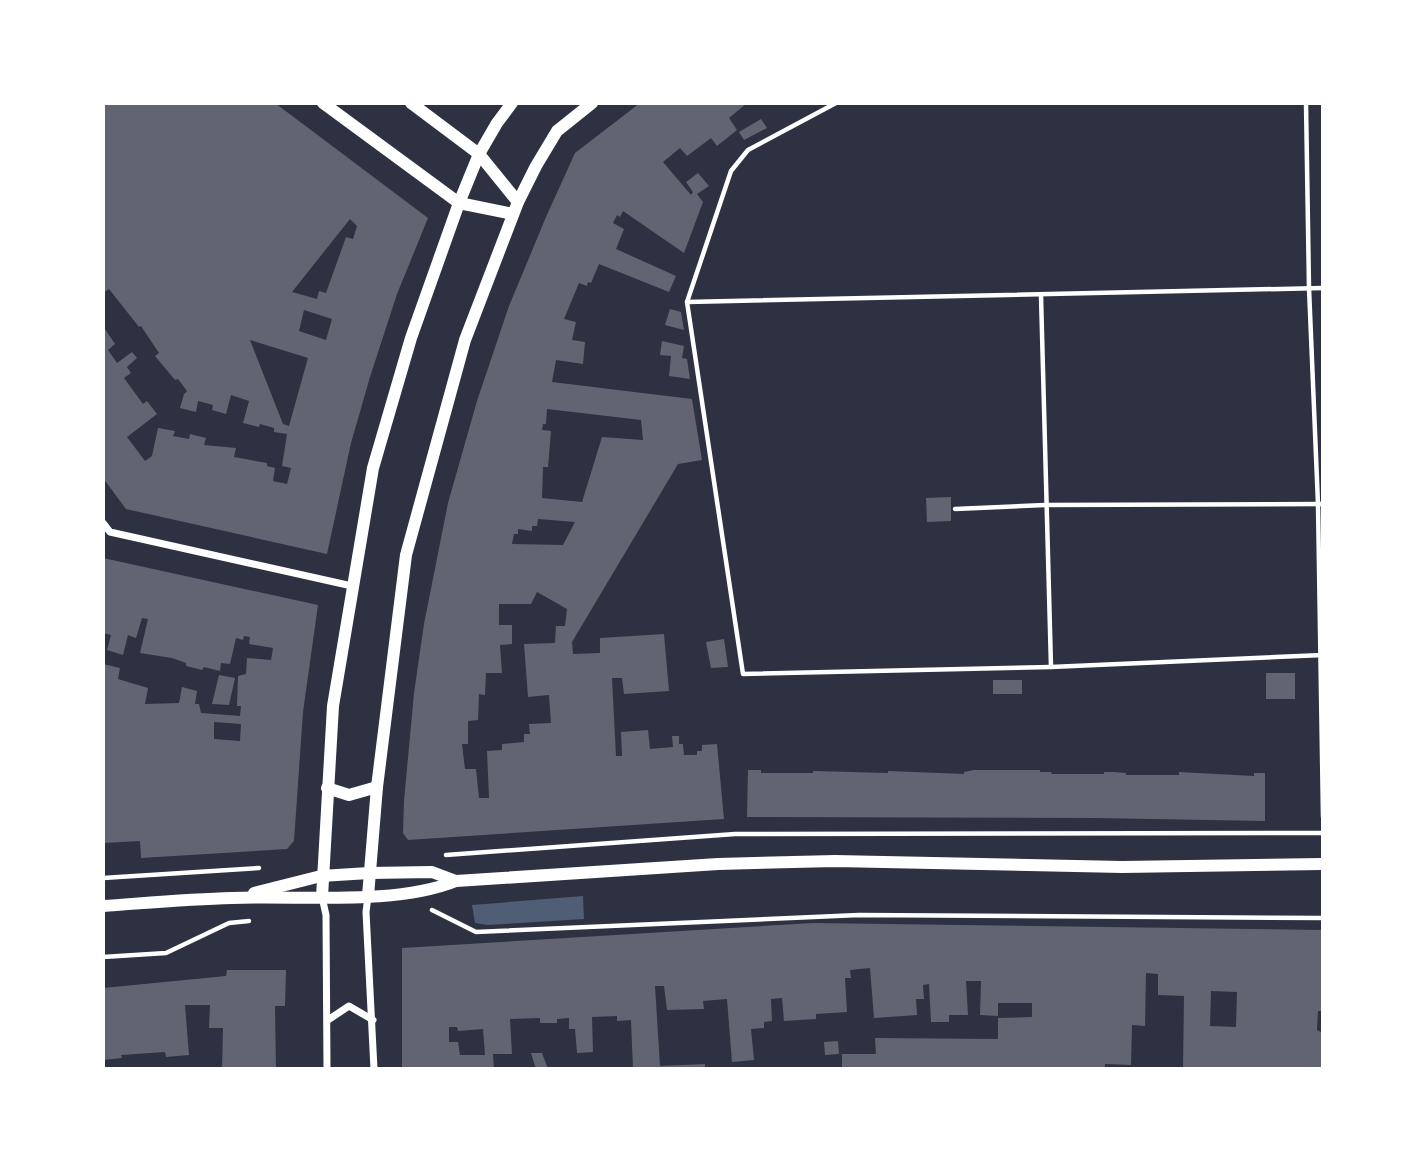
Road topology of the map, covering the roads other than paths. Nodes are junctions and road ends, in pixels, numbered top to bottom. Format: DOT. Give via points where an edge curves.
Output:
graph roads {
  1 [pos="323,103"];
  2 [pos="411,103"];
  3 [pos="512,103"];
  4 [pos="592,103"];
  5 [pos="479,154"];
  6 [pos="518,201"];
  7 [pos="459,203"];
  8 [pos="513,214"];
  9 [pos="103,523"];
  10 [pos="352,586"];
  11 [pos="377,787"];
  12 [pos="327,788"];
  13 [pos="1323,864"];
  14 [pos="369,873"];
  15 [pos="321,876"];
  16 [pos="456,881"];
  17 [pos="368,896"];
  18 [pos="322,897"];
  19 [pos="233,898"];
  20 [pos="103,905"];
  21 [pos="328,1020"];
  22 [pos="373,1020"];
  23 [pos="327,1069"];
  24 [pos="374,1069"];
  1 -- 7 [label="street"];
  2 -- 5 [label="street"];
  3 -- 5 [label="street"];
  4 -- 6 [label="street" via="557,131"];
  5 -- 6 [label="street"];
  5 -- 7 [label="street"];
  6 -- 8 [label="street"];
  7 -- 8 [label="street"];
  7 -- 10 [label="street" via="411,338 373,468"];
  8 -- 11 [label="street" via="465,340 406,555"];
  9 -- 10 [label="street" via="110,532"];
  10 -- 12 [label="street" via="333,706"];
  11 -- 12 [label="street" via="349,795"];
  11 -- 14 [label="street"];
  12 -- 15 [label="street"];
  13 -- 16 [label="street" via="1122,867 835,861"];
  14 -- 15 [label="street"];
  14 -- 16 [label="street" via="432,872"];
  14 -- 17 [label="street"];
  15 -- 18 [label="street"];
  15 -- 19 [label="street"];
  16 -- 17 [label="street" via="435,889"];
  17 -- 18 [label="street"];
  17 -- 22 [label="street"];
  18 -- 19 [label="street"];
  18 -- 21 [label="street"];
  19 -- 20 [label="street"];
  21 -- 22 [label="street" via="349,1006"];
  21 -- 23 [label="street"];
  22 -- 24 [label="street"];
}
